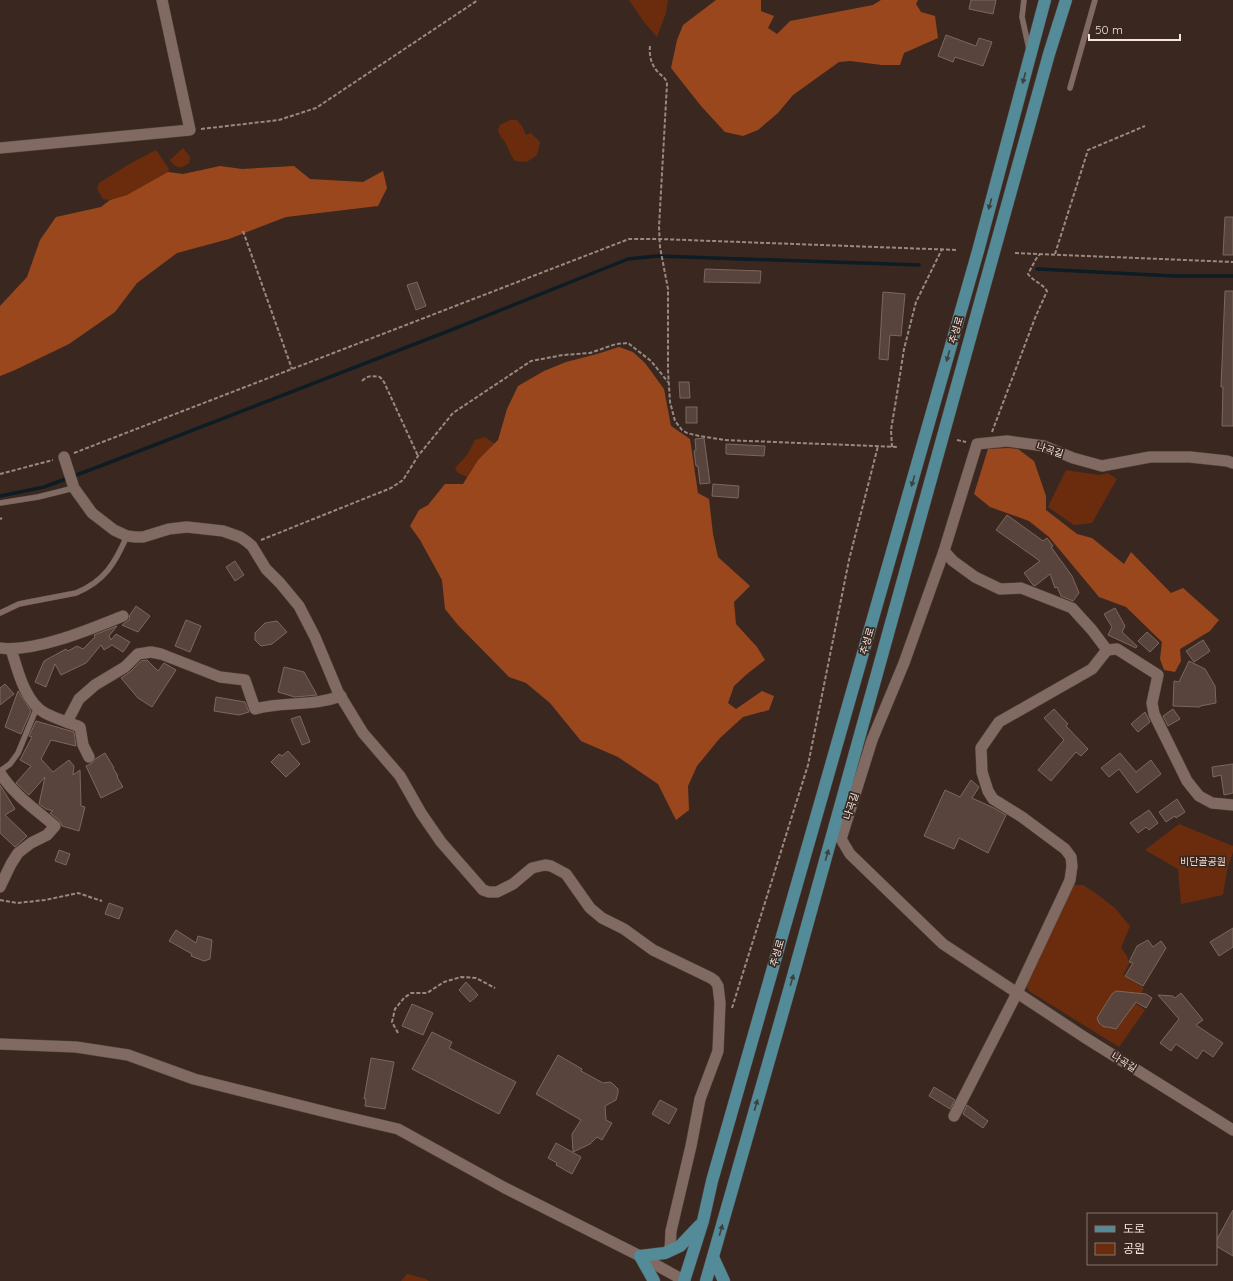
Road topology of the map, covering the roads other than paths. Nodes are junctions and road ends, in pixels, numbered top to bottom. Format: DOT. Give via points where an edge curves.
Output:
graph roads {
  1 [pos="162,0"];
  2 [pos="1024,0"];
  3 [pos="1045,0"];
  4 [pos="1066,0"];
  5 [pos="1095,0"];
  6 [pos="1030,56"];
  7 [pos="1070,88"];
  8 [pos="0,148"];
  9 [pos="66,461"];
  10 [pos="1233,463"];
  11 [pos="74,488"];
  12 [pos="0,503"];
  13 [pos="127,536"];
  14 [pos="944,551"];
  15 [pos="0,613"];
  16 [pos="123,616"];
  17 [pos="5,649"];
  18 [pos="1107,650"];
  19 [pos="341,696"];
  20 [pos="37,707"];
  21 [pos="67,722"];
  22 [pos="89,757"];
  23 [pos="0,772"];
  24 [pos="1233,805"];
  25 [pos="0,887"];
  26 [pos="1017,993"];
  27 [pos="0,1044"];
  28 [pos="954,1116"];
  29 [pos="1233,1130"];
  30 [pos="703,1221"];
  31 [pos="670,1250"];
  32 [pos="640,1256"];
  33 [pos="713,1257"];
  34 [pos="654,1281"];
  35 [pos="684,1281"];
  36 [pos="706,1281"];
  37 [pos="724,1281"];
  1 -- 8 [label="street" via="190,130"];
  2 -- 6 [label="lane" via="1022,17"];
  3 -- 6 [label="main road, 추성로"];
  33 -- 4 [label="main road, 추성로, one-way"];
  5 -- 7 [label="lane"];
  6 -- 30 [label="main road, 추성로, one-way" via="976,259 712,1181"];
  9 -- 11 [label="street"];
  10 -- 14 [label="street, 나곡길" via="1190,457 1150,457 1102,466 1044,446 1007,441 977,444"];
  11 -- 12 [label="lane"];
  11 -- 13 [label="street" via="92,513 114,530"];
  13 -- 15 [label="lane" via="112,566 96,583 76,593 19,604"];
  13 -- 19 [label="street" via="143,537 169,529 187,527 231,534 246,541 306,618"];
  14 -- 18 [label="street" via="975,577 1000,589 1021,588 1072,608"];
  14 -- 26 [label="street, 나곡길" via="904,663 872,740 841,839 850,854 943,944"];
  16 -- 17 [label="street" via="85,631 40,644"];
  17 -- 20 [label="street"];
  18 -- 24 [label="street" via="1117,649 1158,675 1152,703 1154,714 1187,780 1199,796 1212,803"];
  18 -- 26 [label="street" via="1092,669 999,722 981,748 982,772 993,799 1022,817 1065,849 1071,857 1070,880"];
  19 -- 21 [label="street" via="322,702 255,709 245,680 220,677 151,652 138,654 125,666 94,685 74,707"];
  19 -- 31 [label="street" via="363,733 400,776 433,832 483,890 497,892 513,884 532,868 551,866 566,874 590,908 602,918 624,929 653,950 715,981 719,991 718,1051 700,1099 671,1230"];
  20 -- 21 [label="street" via="44,713"];
  20 -- 23 [label="lane" via="18,752 10,764"];
  21 -- 22 [label="street" via="80,727 83,745"];
  23 -- 25 [label="street" via="10,788 55,826 47,835 18,853"];
  26 -- 28 [label="street"];
  26 -- 29 [label="street, 나곡길"];
  27 -- 32 [label="street" via="76,1047 128,1056 194,1079 398,1129 505,1188"];
  30 -- 31 [label="main road" via="680,1246"];
  30 -- 35 [label="main road, 추성로"];
  31 -- 32 [label="main road"];
  32 -- 34 [label="main road"];
  32 -- 35 [label="street"];
  33 -- 36 [label="main road, 추성로"];
  33 -- 37 [label="main road"];
}
